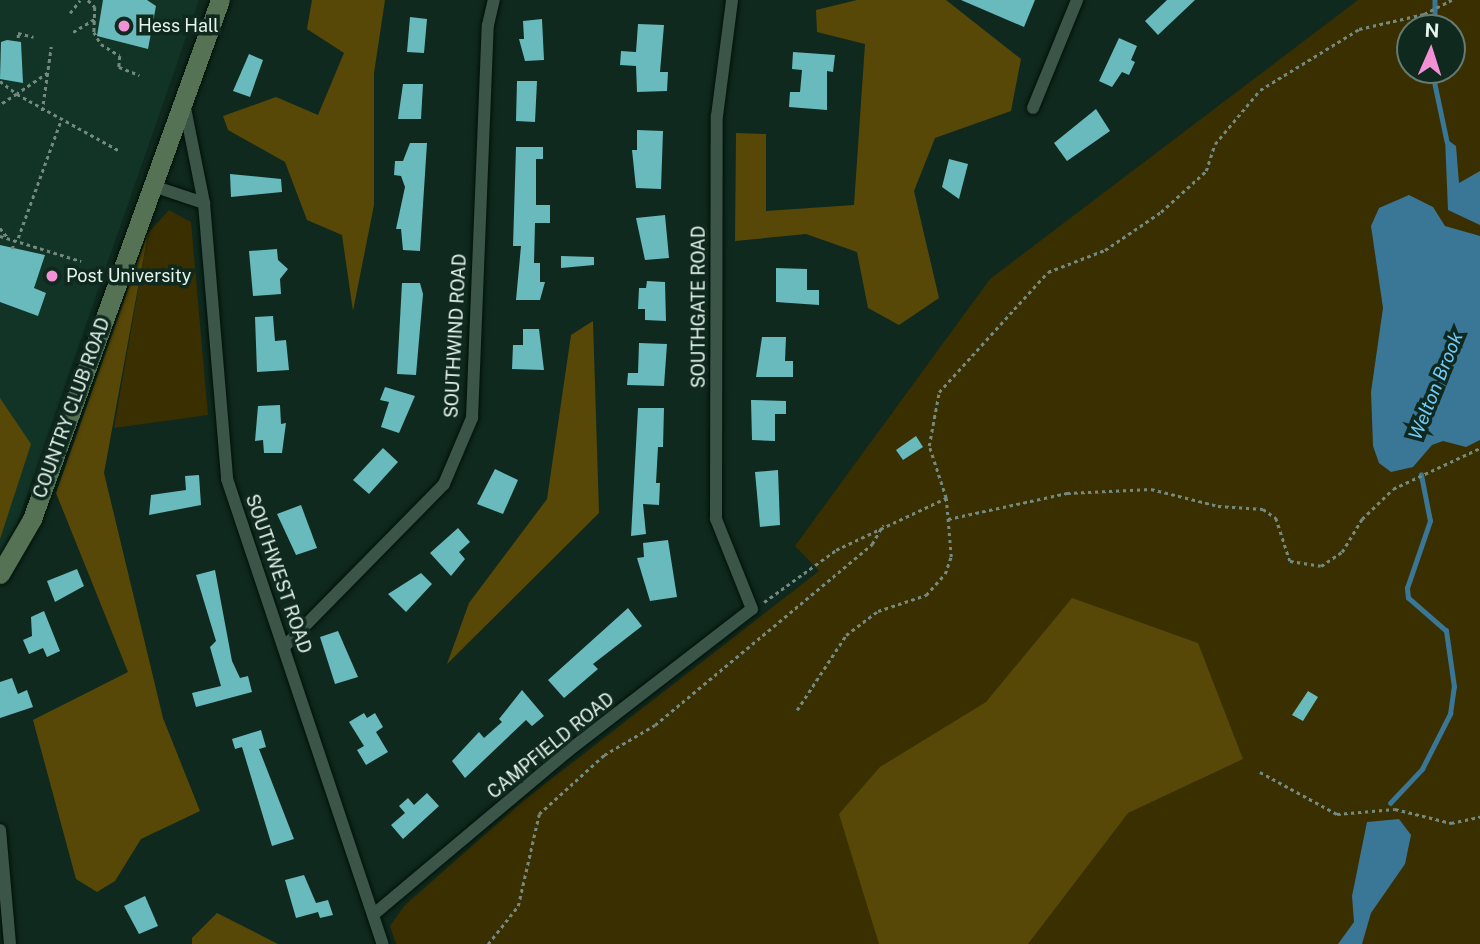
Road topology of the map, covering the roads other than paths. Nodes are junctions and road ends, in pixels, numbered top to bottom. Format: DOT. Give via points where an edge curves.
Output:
graph roads {
  1 [pos="220,0"];
  2 [pos="494,0"];
  3 [pos="732,0"];
  4 [pos="1077,0"];
  5 [pos="184,102"];
  6 [pos="1033,108"];
  7 [pos="153,186"];
  8 [pos="204,202"];
  9 [pos="0,574"];
  10 [pos="752,609"];
  11 [pos="284,647"];
  12 [pos="0,830"];
  13 [pos="374,915"];
  14 [pos="10,944"];
  15 [pos="383,944"];
  1 -- 5 [label="street, COUNTRY CLUB ROAD"];
  2 -- 11 [label="street, SOUTHWIND ROAD" via="488,25 472,418 444,484"];
  3 -- 10 [label="street, SOUTHGATE ROAD" via="717,116 716,519"];
  4 -- 6 [label="street"];
  5 -- 7 [label="street, COUNTRY CLUB ROAD"];
  5 -- 8 [label="street, SOUTHWEST ROAD"];
  7 -- 8 [label="street"];
  7 -- 9 [label="street, COUNTRY CLUB ROAD" via="35,511"];
  8 -- 11 [label="street, SOUTHWEST ROAD" via="227,479"];
  10 -- 13 [label="street, CAMPFIELD ROAD" via="568,751"];
  11 -- 13 [label="street, SOUTHWEST ROAD"];
  12 -- 14 [label="street"];
  13 -- 15 [label="street, SOUTHWEST ROAD"];
}
